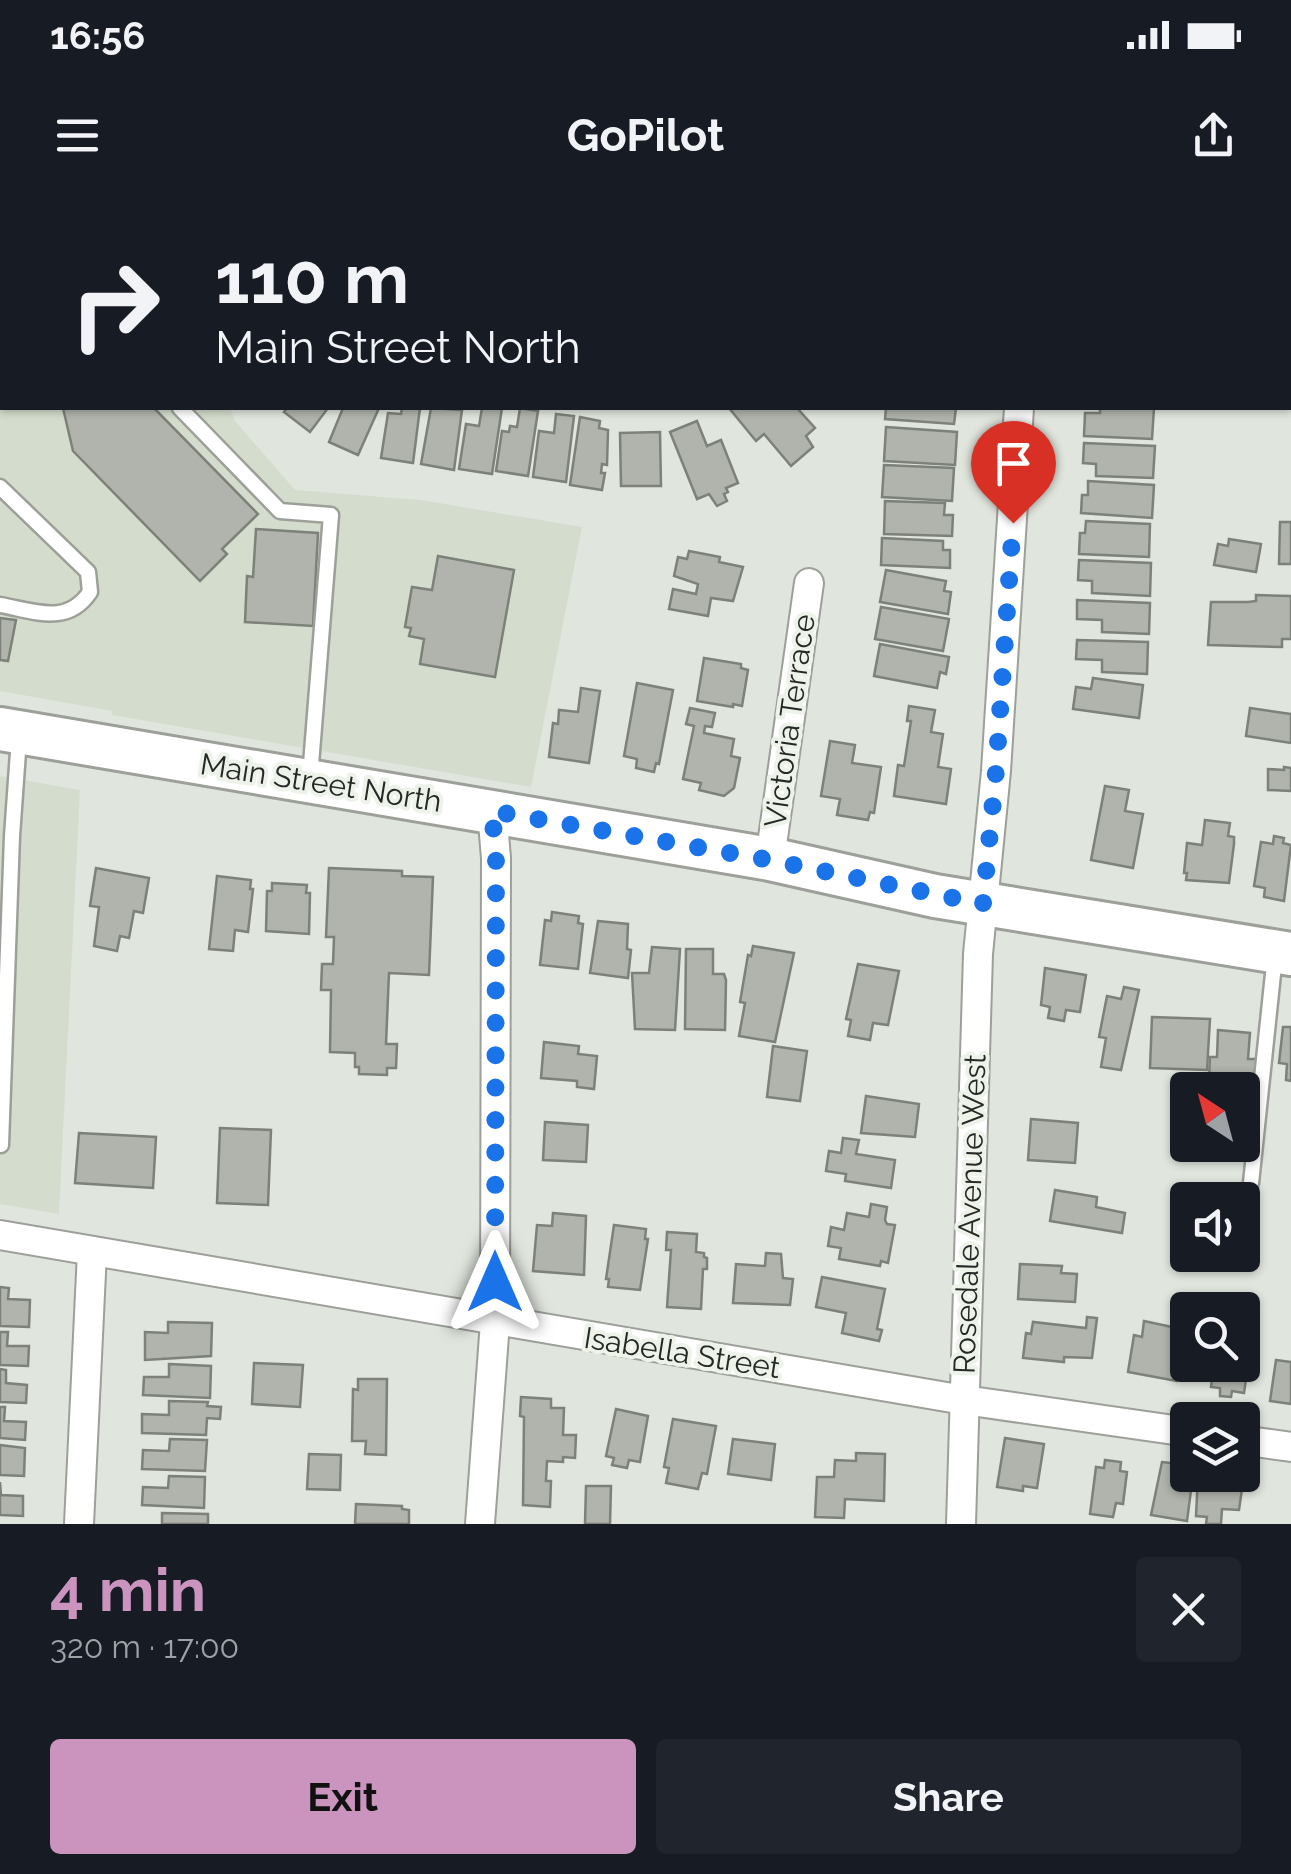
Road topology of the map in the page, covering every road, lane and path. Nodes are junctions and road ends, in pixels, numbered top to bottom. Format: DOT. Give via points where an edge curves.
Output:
graph roads {
  1 [pos="182,410"];
  2 [pos="1018,410"];
  3 [pos="0,487"];
  4 [pos="809,583"];
  5 [pos="0,604"];
  6 [pos="10,731"];
  7 [pos="309,782"];
  8 [pos="492,811"];
  9 [pos="770,860"];
  10 [pos="983,904"];
  11 [pos="1283,953"];
  12 [pos="1,1146"];
  13 [pos="1251,1182"];
  14 [pos="0,1235"];
  15 [pos="92,1252"];
  16 [pos="495,1322"];
  17 [pos="964,1400"];
  18 [pos="1170,1429"];
  19 [pos="1260,1443"];
  20 [pos="1291,1447"];
  21 [pos="80,1524"];
  22 [pos="480,1524"];
  23 [pos="960,1524"];
  1 -- 7 [label="lane" via="280,511 331,515"];
  2 -- 10 [label="street, Rosedale Avenue West"];
  3 -- 5 [label="lane" via="88,572 90,592 80,607 59,615"];
  4 -- 9 [label="street, Victoria Terrace"];
  6 -- 7 [label="main road, Main Street North"];
  6 -- 12 [label="lane"];
  7 -- 8 [label="main road, Main Street North"];
  8 -- 9 [label="main road, Main Street North"];
  8 -- 16 [label="street"];
  9 -- 10 [label="main road, Main Street North"];
  10 -- 11 [label="main road, Main Street North"];
  10 -- 17 [label="street, Rosedale Avenue West"];
  11 -- 13 [label="lane"];
  14 -- 15 [label="street, Isabella Street"];
  15 -- 16 [label="street, Isabella Street"];
  15 -- 21 [label="street"];
  16 -- 17 [label="street, Isabella Street"];
  16 -- 22 [label="street"];
  17 -- 18 [label="street, Isabella Street"];
  17 -- 23 [label="street, Rosedale Avenue West"];
  19 -- 20 [label="street"];
}
